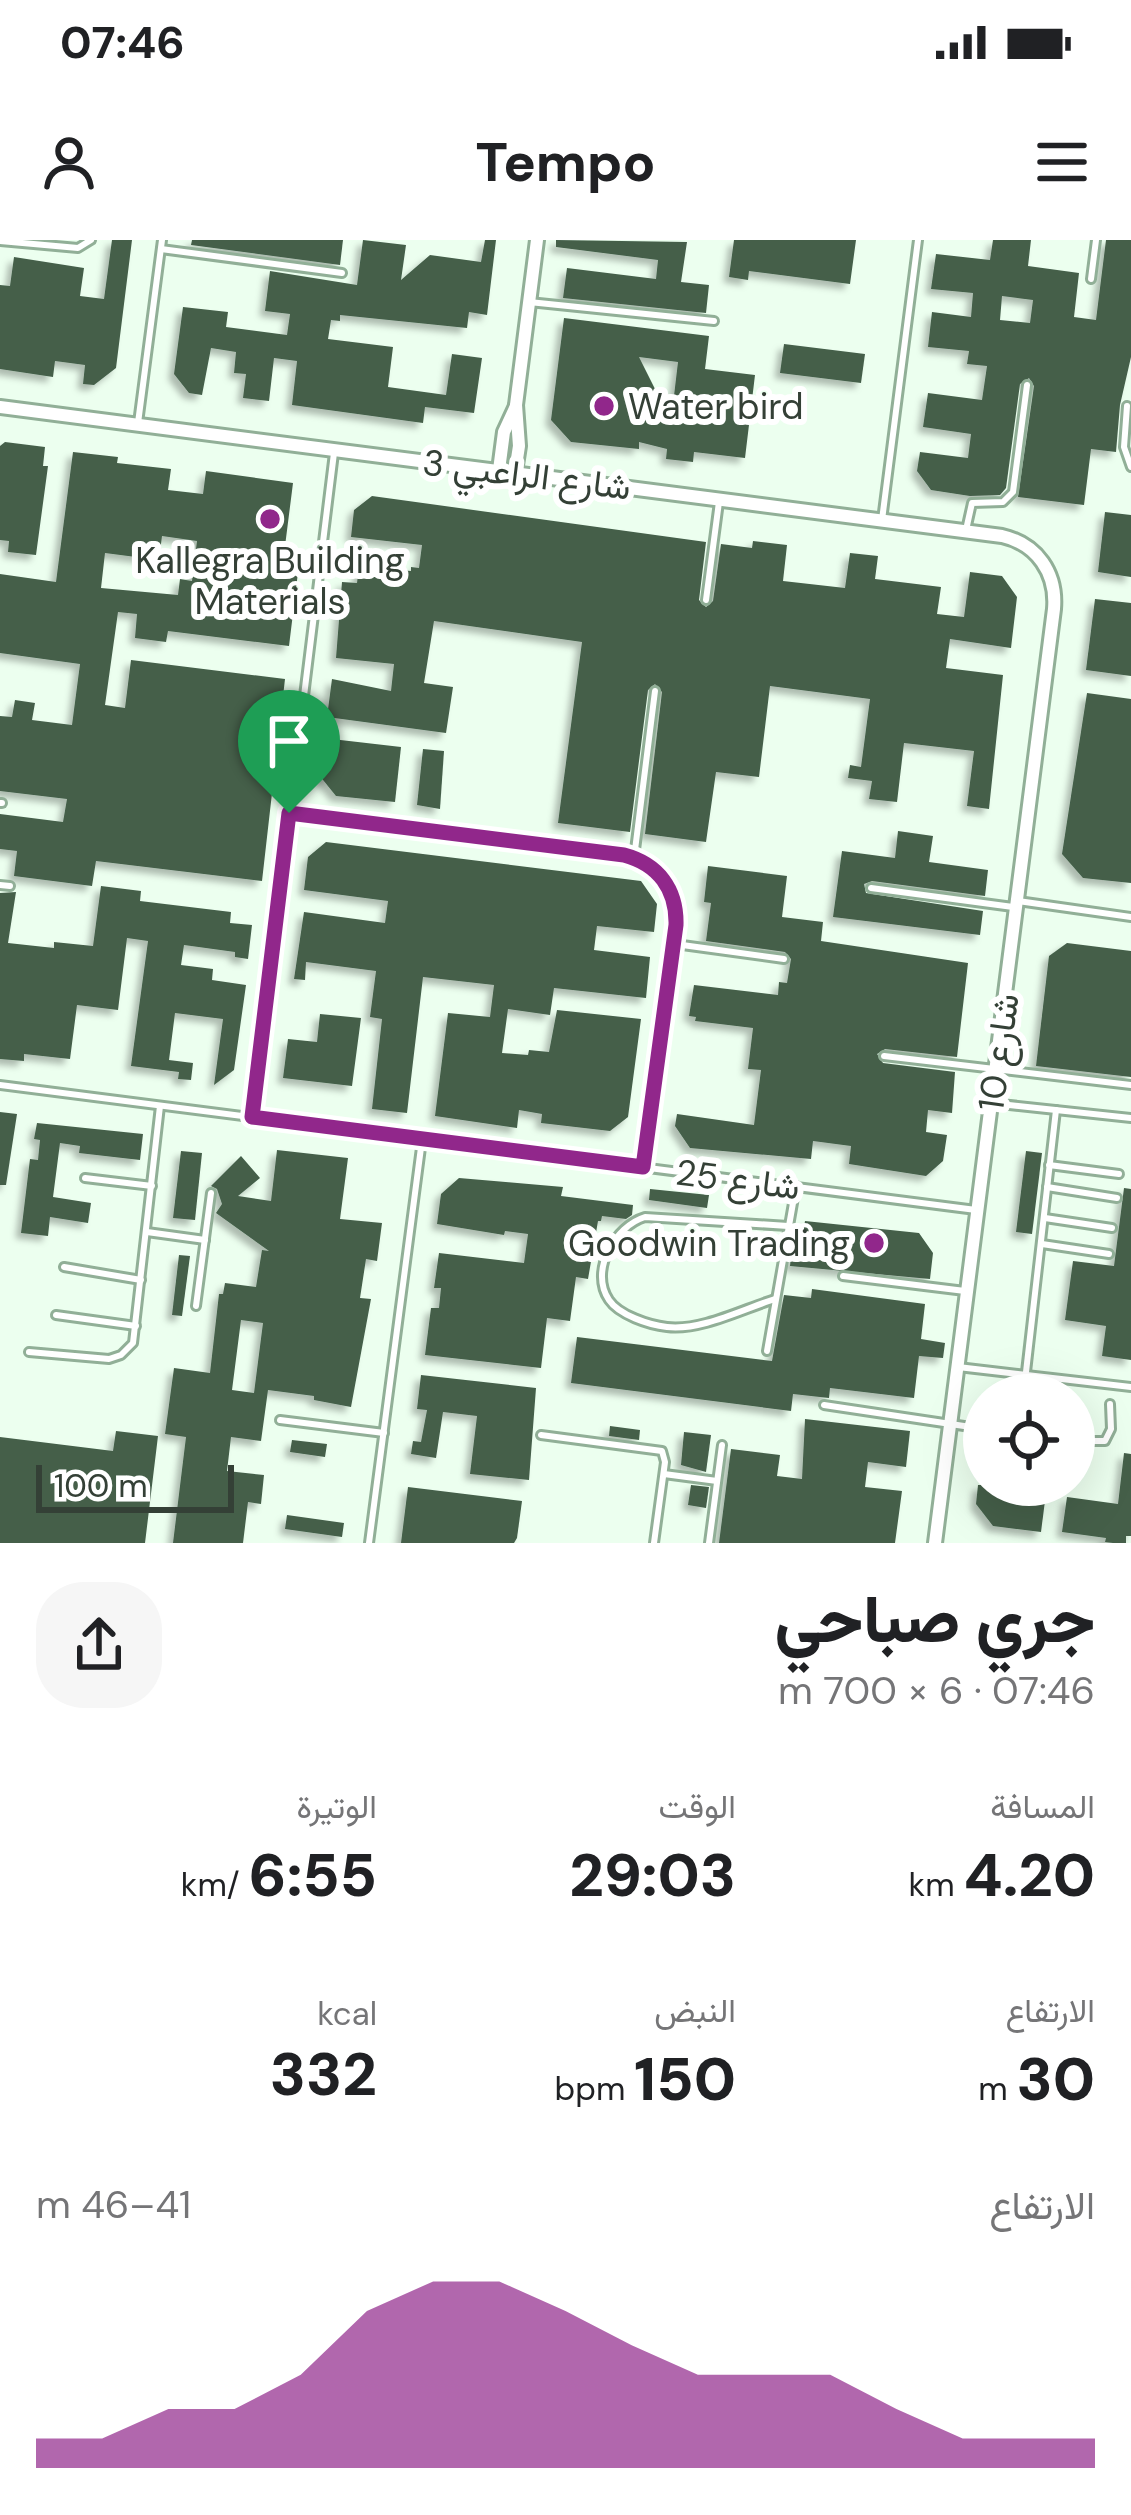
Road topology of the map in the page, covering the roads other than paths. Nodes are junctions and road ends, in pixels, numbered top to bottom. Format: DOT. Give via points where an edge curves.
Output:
graph roads {
  1 [pos="91,240"];
  2 [pos="537,240"];
  3 [pos="918,240"];
  4 [pos="1096,240"];
  5 [pos="0,241"];
  6 [pos="161,244"];
  7 [pos="342,273"];
  8 [pos="1091,279"];
  9 [pos="530,302"];
  10 [pos="714,321"];
  11 [pos="1027,385"];
  12 [pos="516,405"];
  13 [pos="0,406"];
  14 [pos="1127,406"];
  15 [pos="138,423"];
  16 [pos="335,449"];
  17 [pos="1131,467"];
  18 [pos="499,470"];
  19 [pos="514,472"];
  20 [pos="720,498"];
  21 [pos="882,520"];
  22 [pos="966,531"];
  23 [pos="1044,563"];
  24 [pos="706,600"];
  25 [pos="655,691"];
  26 [pos="289,813"];
  27 [pos="634,858"];
  28 [pos="0,885"];
  29 [pos="10,886"];
  30 [pos="871,888"];
  31 [pos="1017,905"];
  32 [pos="1131,917"];
  33 [pos="674,944"];
  34 [pos="784,959"];
  35 [pos="884,1056"];
  36 [pos="995,1071"];
  37 [pos="1131,1084"];
  38 [pos="0,1085"];
  39 [pos="991,1103"];
  40 [pos="160,1106"];
  41 [pos="1056,1110"];
  42 [pos="252,1117"];
  43 [pos="1131,1118"];
  44 [pos="422,1140"];
  45 [pos="1049,1165"];
  46 [pos="643,1167"];
  47 [pos="1120,1174"];
  48 [pos="85,1178"];
  49 [pos="152,1186"];
  50 [pos="796,1186"];
  51 [pos="1047,1187"];
  52 [pos="211,1193"];
  53 [pos="1117,1198"];
  54 [pos="976,1210"];
  55 [pos="1043,1218"];
  56 [pos="788,1226"];
  57 [pos="1112,1228"];
  58 [pos="147,1232"];
  59 [pos="205,1240"];
  60 [pos="1040,1244"];
  61 [pos="1109,1254"];
  62 [pos="64,1267"];
  63 [pos="843,1276"];
  64 [pos="141,1280"];
  65 [pos="967,1292"];
  66 [pos="775,1299"];
  67 [pos="196,1306"];
  68 [pos="56,1315"];
  69 [pos="136,1326"];
  70 [pos="767,1351"];
  71 [pos="28,1352"];
  72 [pos="958,1367"];
  73 [pos="1026,1372"];
  74 [pos="1131,1387"];
  75 [pos="1110,1404"];
  76 [pos="824,1405"];
  77 [pos="280,1420"];
  78 [pos="950,1425"];
  79 [pos="963,1427"];
  80 [pos="384,1433"];
  81 [pos="541,1435"];
  82 [pos="1095,1441"];
  83 [pos="722,1444"];
  84 [pos="664,1474"];
  85 [pos="717,1481"];
  86 [pos="369,1543"];
  87 [pos="654,1543"];
  88 [pos="709,1543"];
  89 [pos="935,1543"];
  1 -- 5 [label="lane" via="78,248"];
  2 -- 9 [label="street"];
  3 -- 21 [label="lane"];
  4 -- 8 [label="lane"];
  6 -- 7 [label="lane"];
  6 -- 15 [label="lane"];
  9 -- 10 [label="lane"];
  9 -- 12 [label="street"];
  11 -- 22 [label="lane" via="1013,492 1004,502 972,503"];
  12 -- 18 [label="street"];
  12 -- 19 [label="street"];
  13 -- 15 [label="street, شارع الراعبي 3"];
  14 -- 17 [label="lane"];
  15 -- 16 [label="street, شارع الراعبي 3"];
  16 -- 18 [label="street, شارع الراعبي 3"];
  16 -- 26 [label="lane"];
  18 -- 19 [label="street, شارع الراعبي 3"];
  19 -- 20 [label="street, شارع الراعبي 3"];
  20 -- 21 [label="street, شارع الراعبي 3"];
  20 -- 24 [label="lane"];
  21 -- 22 [label="street, شارع الراعبي 3"];
  22 -- 23 [label="street, شارع الراعبي 3" via="1018,541"];
  23 -- 31 [label="street, شارع 10" via="1054,609"];
  25 -- 27 [label="lane"];
  26 -- 27 [label="lane"];
  26 -- 42 [label="lane"];
  27 -- 33 [label="lane" via="672,893"];
  28 -- 29 [label="lane"];
  30 -- 31 [label="lane"];
  31 -- 32 [label="lane"];
  31 -- 36 [label="street, شارع 10"];
  33 -- 34 [label="lane"];
  33 -- 46 [label="lane"];
  35 -- 36 [label="lane"];
  36 -- 37 [label="lane"];
  36 -- 39 [label="street, شارع 10"];
  38 -- 40 [label="lane, شارع 25"];
  39 -- 41 [label="lane"];
  39 -- 54 [label="street, شارع 10"];
  40 -- 42 [label="lane, شارع 25"];
  40 -- 49 [label="lane"];
  41 -- 43 [label="lane"];
  41 -- 45 [label="lane"];
  42 -- 44 [label="lane, شارع 25"];
  44 -- 46 [label="lane, شارع 25"];
  44 -- 80 [label="lane"];
  45 -- 47 [label="lane"];
  45 -- 51 [label="lane"];
  46 -- 50 [label="lane, شارع 25"];
  48 -- 49 [label="lane"];
  49 -- 58 [label="lane"];
  50 -- 54 [label="lane, شارع 25"];
  50 -- 56 [label="lane"];
  51 -- 53 [label="lane"];
  51 -- 55 [label="lane"];
  52 -- 59 [label="lane"];
  54 -- 65 [label="street, شارع 10"];
  55 -- 57 [label="lane"];
  55 -- 60 [label="lane"];
  56 -- 66 [label="lane"];
  56 -- 66 [label="lane" via="635,1220 614,1238 604,1276 614,1306 666,1327"];
  58 -- 59 [label="lane"];
  58 -- 64 [label="lane"];
  59 -- 67 [label="lane"];
  60 -- 61 [label="lane"];
  60 -- 73 [label="lane"];
  62 -- 64 [label="lane"];
  63 -- 65 [label="lane"];
  64 -- 69 [label="lane"];
  65 -- 72 [label="street, شارع 10"];
  66 -- 70 [label="lane"];
  68 -- 69 [label="lane"];
  69 -- 71 [label="lane" via="133,1343 115,1358"];
  72 -- 73 [label="lane"];
  72 -- 78 [label="street, شارع 10"];
  73 -- 74 [label="lane"];
  75 -- 82 [label="lane" via="1111,1430"];
  76 -- 78 [label="lane"];
  77 -- 80 [label="lane"];
  78 -- 79 [label="lane"];
  78 -- 89 [label="street, شارع 10"];
  80 -- 86 [label="lane"];
  81 -- 84 [label="lane" via="658,1449"];
  83 -- 85 [label="lane"];
  84 -- 85 [label="lane"];
  84 -- 87 [label="lane"];
  85 -- 88 [label="lane"];
}
